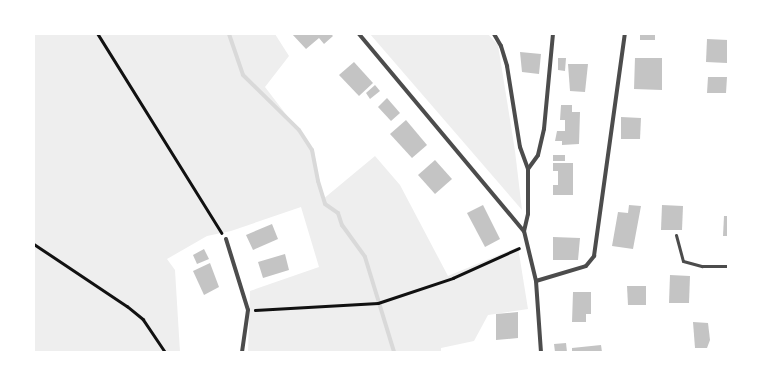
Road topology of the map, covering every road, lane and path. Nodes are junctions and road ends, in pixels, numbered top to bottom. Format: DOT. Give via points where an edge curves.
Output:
graph roads {
  1 [pos="98,34"];
  2 [pos="359,34"];
  3 [pos="494,34"];
  4 [pos="553,34"];
  5 [pos="625,34"];
  6 [pos="528,169"];
  7 [pos="524,232"];
  8 [pos="676,235"];
  9 [pos="226,239"];
  10 [pos="34,244"];
  11 [pos="527,245"];
  12 [pos="728,266"];
  13 [pos="536,281"];
  14 [pos="248,310"];
  15 [pos="165,352"];
  16 [pos="242,352"];
  17 [pos="541,352"];
  1 -- 9 [label="path"];
  2 -- 7 [label="street"];
  3 -- 6 [label="street" via="507,66 520,147"];
  4 -- 6 [label="street" via="544,130 538,155"];
  5 -- 13 [label="street" via="594,256 586,266"];
  6 -- 7 [label="street" via="528,214"];
  7 -- 11 [label="street"];
  8 -- 12 [label="lane" via="684,261 702,266"];
  9 -- 14 [label="street"];
  10 -- 15 [label="path" via="143,319"];
  11 -- 13 [label="street"];
  11 -- 14 [label="path" via="453,278 378,303"];
  13 -- 17 [label="street"];
  14 -- 16 [label="street"];
}
